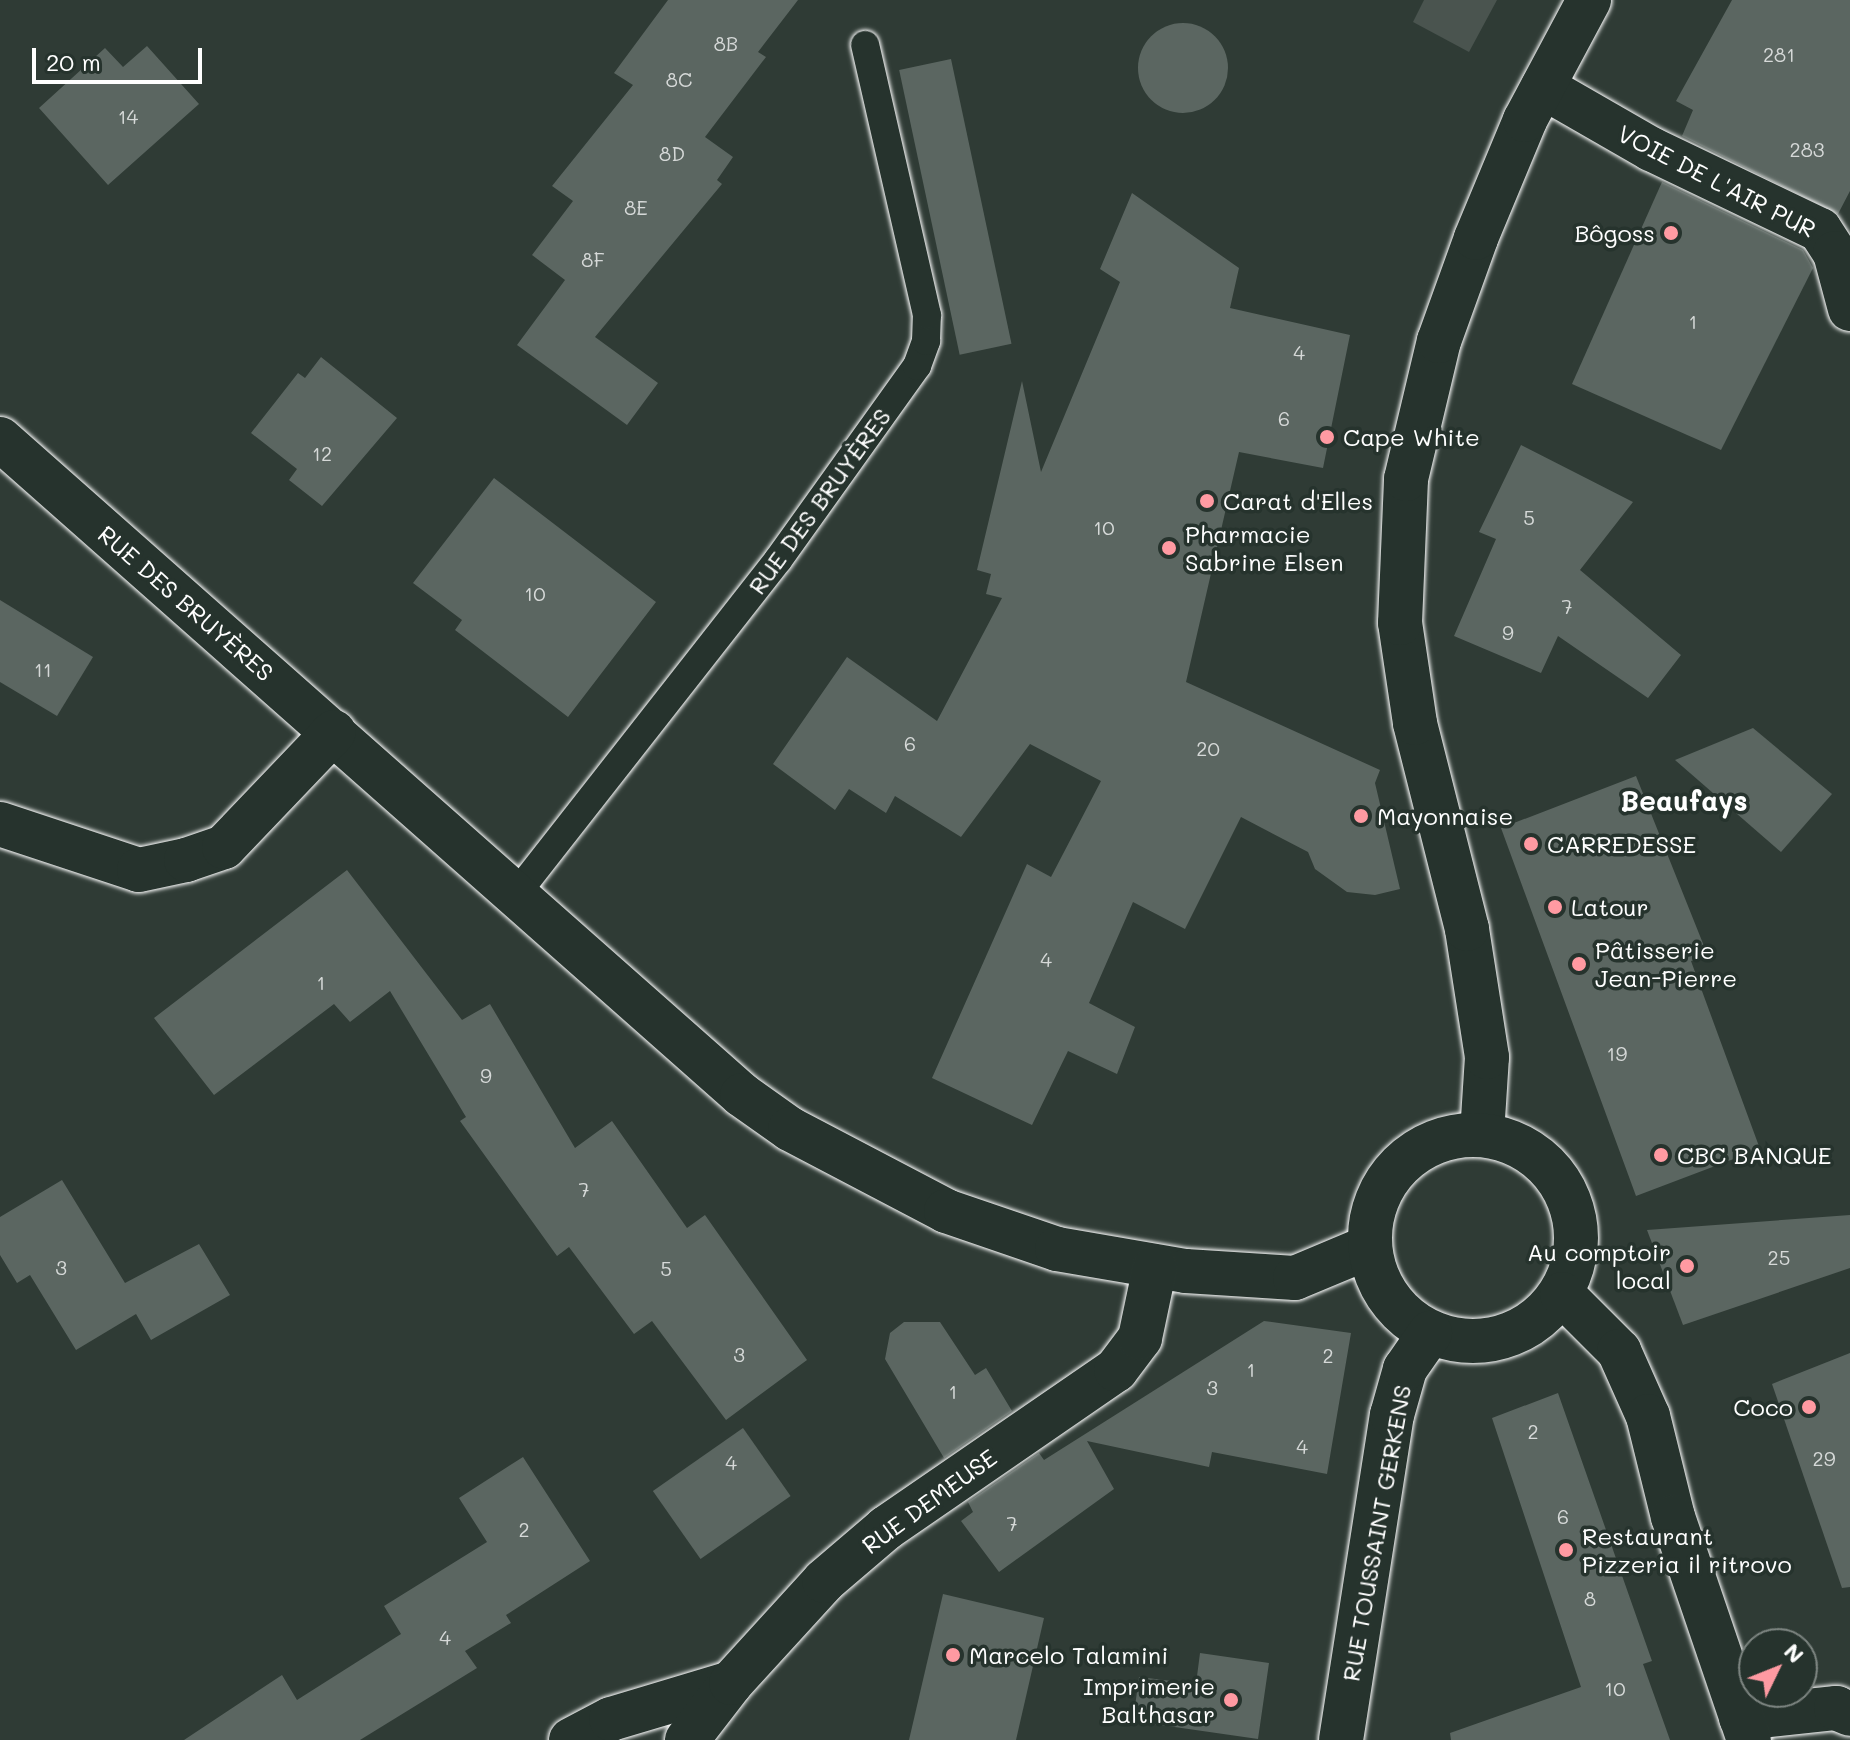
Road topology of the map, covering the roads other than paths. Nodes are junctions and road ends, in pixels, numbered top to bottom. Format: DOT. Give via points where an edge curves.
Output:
graph roads {
  1 [pos="1589,0"];
  2 [pos="865,45"];
  3 [pos="1534,104"];
  4 [pos="1850,309"];
  5 [pos="0,439"];
  6 [pos="334,732"];
  7 [pos="0,824"];
  8 [pos="516,894"];
  9 [pos="1482,1134"];
  10 [pos="1369,1247"];
  11 [pos="1155,1267"];
  12 [pos="1562,1294"];
  13 [pos="1430,1333"];
  14 [pos="731,1683"];
  15 [pos="1850,1714"];
  16 [pos="1745,1729"];
  17 [pos="571,1740"];
  18 [pos="687,1740"];
  19 [pos="1341,1740"];
  1 -- 3 [label="street"];
  2 -- 8 [label="lane, RUE DES BRUYÈRES" via="927,315 926,341 917,366 778,560"];
  3 -- 4 [label="street, VOIE DE L'AIR PUR" via="1651,149 1820,230 1835,253"];
  3 -- 9 [label="street" via="1439,341 1406,479 1400,623 1415,723 1469,943 1487,1057"];
  5 -- 6 [label="street, RUE DES BRUYÈRES"];
  6 -- 7 [label="street" via="224,847 186,860 139,870"];
  6 -- 8 [label="street, RUE DES BRUYÈRES"];
  8 -- 11 [label="street, RUE DES BRUYÈRES" via="742,1095 861,1171 946,1211 1057,1249"];
  9 -- 10 [label="street" via="1446,1138 1414,1153 1388,1178 1373,1211"];
  9 -- 12 [label="street" via="1512,1141 1559,1179 1572,1206 1577,1236 1574,1266"];
  10 -- 11 [label="street, RUE DES BRUYÈRES" via="1295,1278"];
  10 -- 13 [label="street" via="1386,1292 1400,1312"];
  11 -- 14 [label="street, RUE DEMEUSE" via="1140,1338 1116,1370 886,1528 824,1581"];
  12 -- 13 [label="street" via="1543,1316 1489,1342 1459,1342"];
  12 -- 16 [label="street" via="1619,1351 1648,1416 1673,1517"];
  13 -- 19 [label="street, RUE TOUSSAINT GERKENS" via="1405,1369 1392,1415"];
  14 -- 17 [label="street" via="611,1719"];
  14 -- 18 [label="street, RUE DEMEUSE"];
  15 -- 16 [label="street" via="1836,1708"];
}
